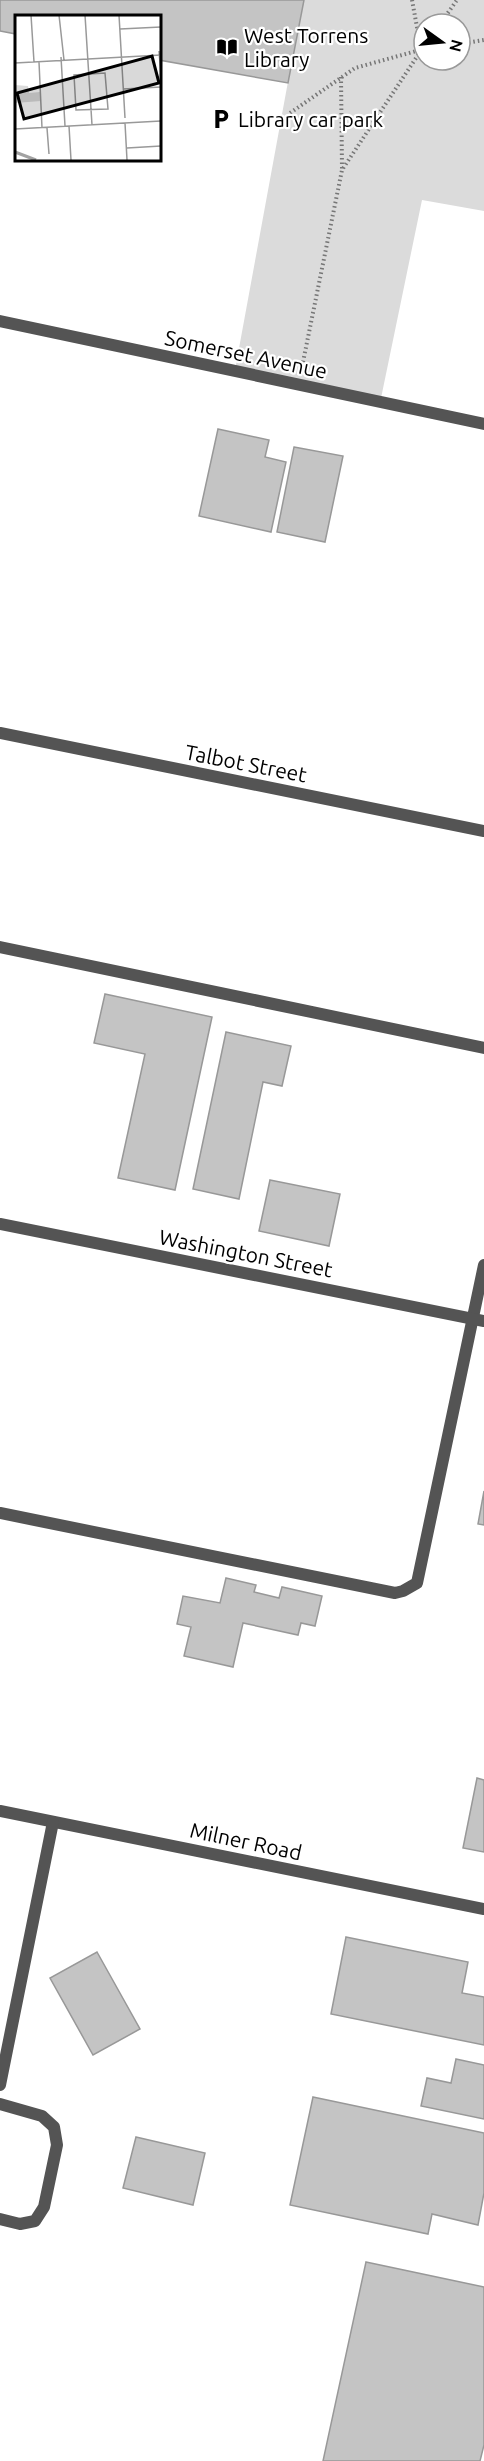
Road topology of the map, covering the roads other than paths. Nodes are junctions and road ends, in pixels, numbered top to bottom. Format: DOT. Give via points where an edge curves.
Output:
graph roads {
  1 [pos="0,321"];
  2 [pos="484,424"];
  3 [pos="0,733"];
  4 [pos="484,831"];
  5 [pos="0,947"];
  6 [pos="484,1048"];
  7 [pos="0,1224"];
  8 [pos="484,1265"];
  9 [pos="478,1320"];
  10 [pos="0,1513"];
  11 [pos="0,1811"];
  12 [pos="53,1822"];
  13 [pos="484,1909"];
  14 [pos="0,2085"];
  15 [pos="0,2104"];
  16 [pos="0,2220"];
  1 -- 2 [label="street, Somerset Avenue"];
  3 -- 4 [label="street, Talbot Street"];
  5 -- 6 [label="street"];
  7 -- 9 [label="street, Washington Street"];
  8 -- 9 [label="street"];
  9 -- 10 [label="street" via="417,1582 403,1591 395,1593"];
  11 -- 12 [label="street, Milner Road"];
  12 -- 13 [label="street, Milner Road"];
  12 -- 14 [label="street"];
  15 -- 16 [label="street" via="42,2116 54,2127 57,2145 44,2207 35,2221 20,2224"];
}
